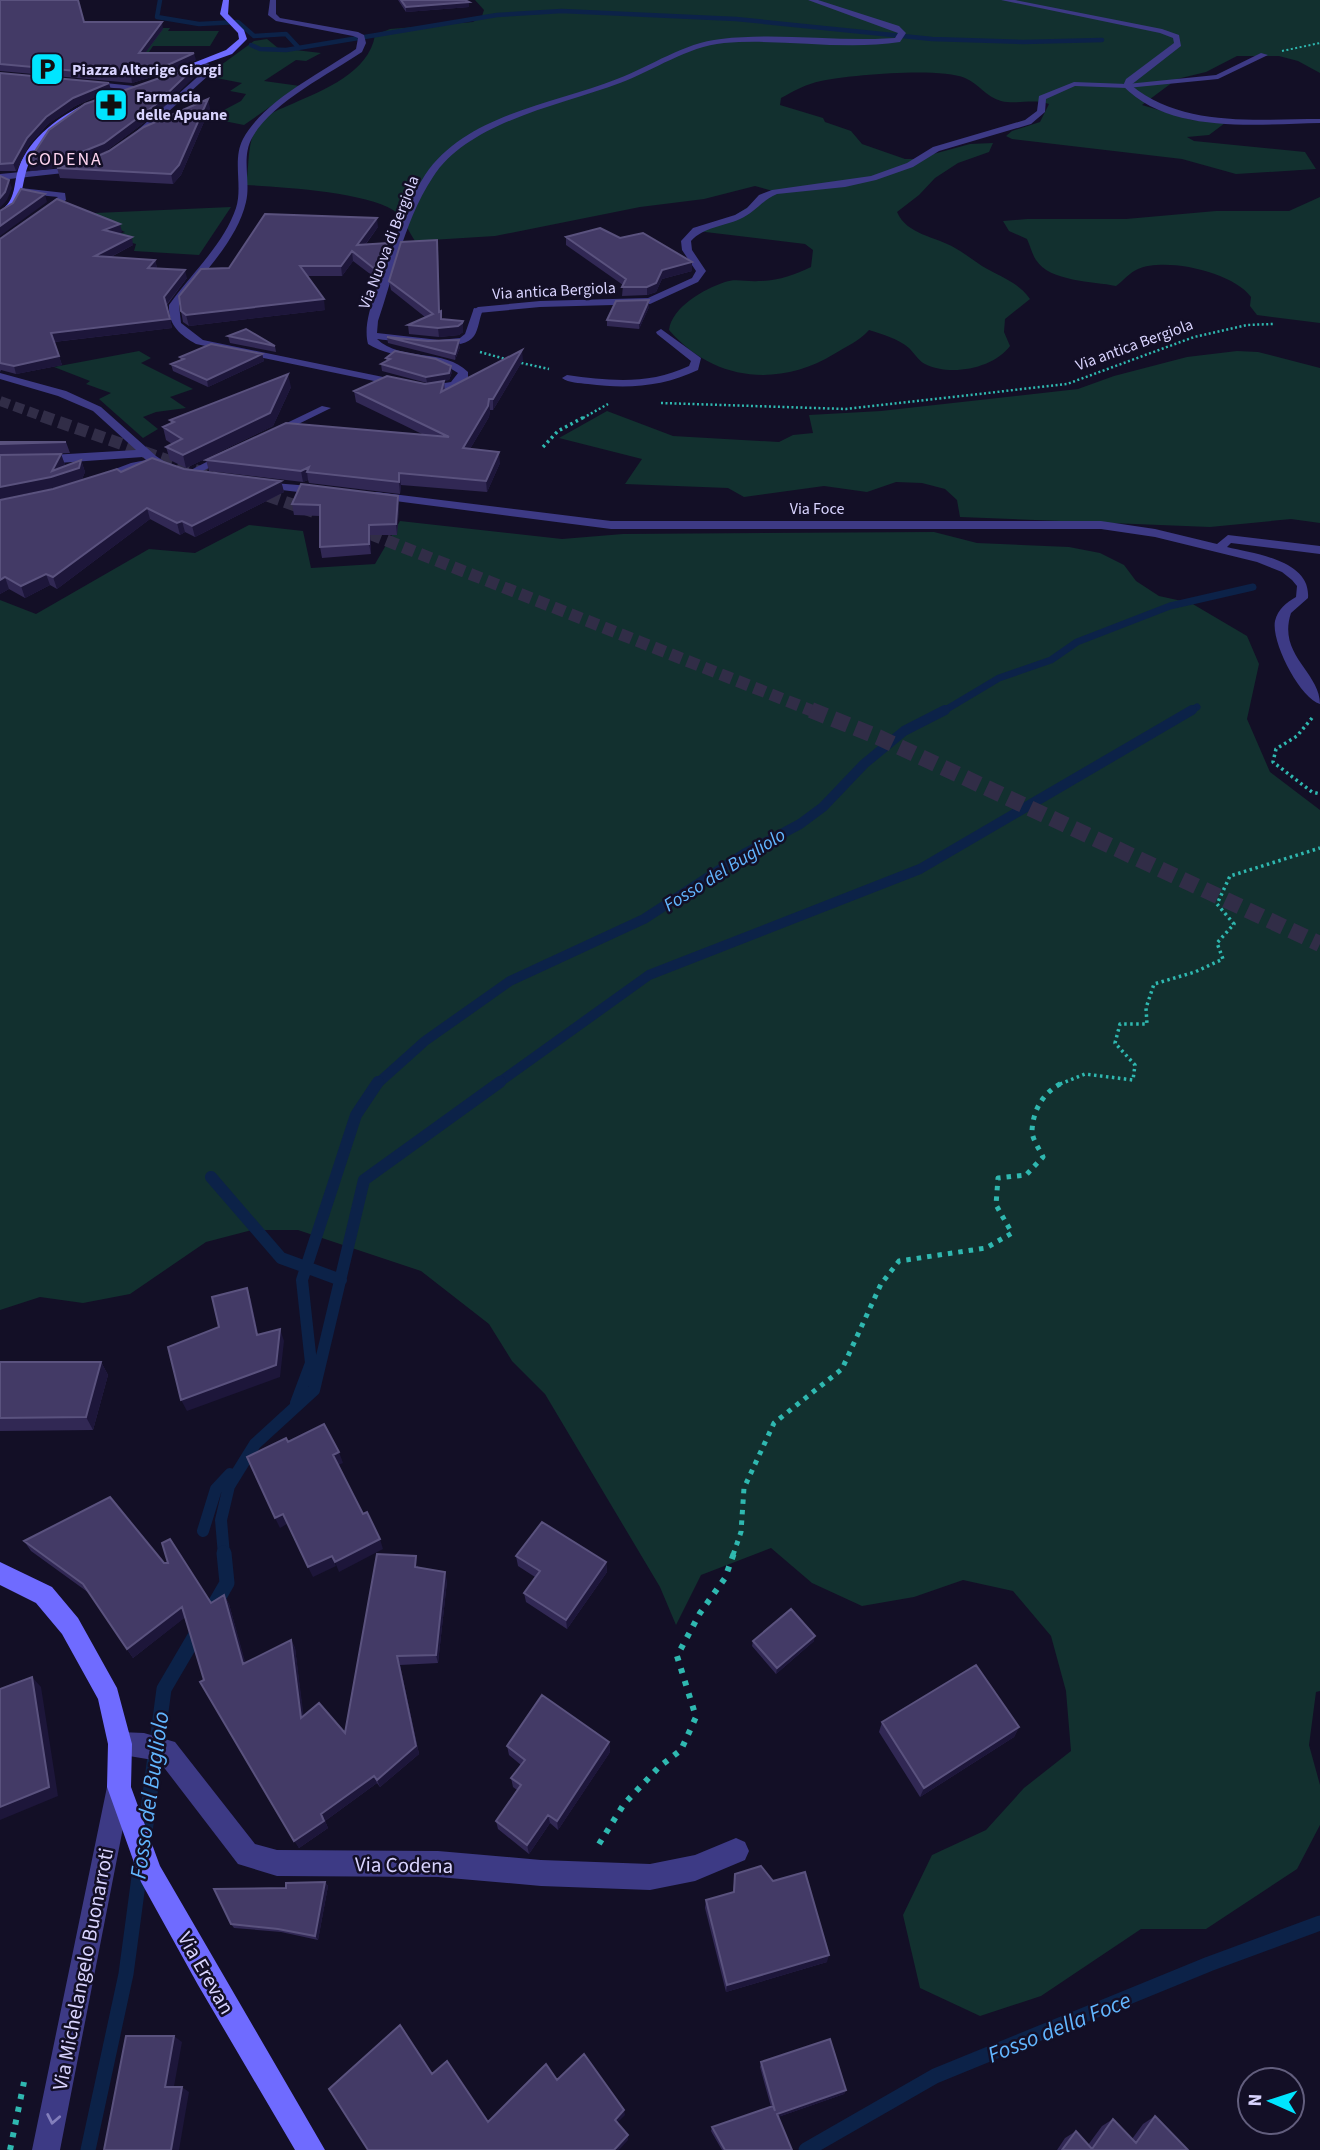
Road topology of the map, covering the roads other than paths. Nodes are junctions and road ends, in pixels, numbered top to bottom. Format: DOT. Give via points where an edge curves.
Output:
graph roads {
  1 [pos="226,0"];
  2 [pos="273,0"];
  3 [pos="317,0"];
  4 [pos="336,0"];
  5 [pos="811,0"];
  6 [pos="1004,0"];
  7 [pos="1264,55"];
  8 [pos="205,64"];
  9 [pos="167,76"];
  10 [pos="76,82"];
  11 [pos="145,84"];
  12 [pos="1127,86"];
  13 [pos="134,88"];
  14 [pos="115,94"];
  15 [pos="95,103"];
  16 [pos="1320,121"];
  17 [pos="122,146"];
  18 [pos="93,163"];
  19 [pos="21,174"];
  20 [pos="0,177"];
  21 [pos="21,191"];
  22 [pos="0,215"];
  23 [pos="34,220"];
  24 [pos="661,332"];
  25 [pos="371,336"];
  26 [pos="0,376"];
  27 [pos="567,378"];
  28 [pos="326,408"];
  29 [pos="265,437"];
  30 [pos="240,448"];
  31 [pos="146,453"];
  32 [pos="0,461"];
  33 [pos="158,462"];
  34 [pos="187,475"];
  35 [pos="211,478"];
  36 [pos="90,482"];
  37 [pos="247,483"];
  38 [pos="337,493"];
  39 [pos="364,495"];
  40 [pos="1220,548"];
  41 [pos="1320,550"];
  42 [pos="1320,700"];
  43 [pos="0,1573"];
  44 [pos="120,1744"];
  45 [pos="119,1787"];
  46 [pos="736,1852"];
  47 [pos="46,2150"];
  48 [pos="311,2150"];
  1 -- 8 [label="street" via="224,13 243,39"];
  2 -- 25 [label="street, Via Nuova di Bergiola" via="272,15 278,20 355,34 362,43 359,50 261,120 246,141 243,197 237,218 174,305 173,315 181,330 200,342 313,367 426,389 454,385 463,377 460,368 386,351 372,342"];
  3 -- 4 [label="street"];
  5 -- 25 [label="street, Via Nuova di Bergiola" via="902,33 897,40 866,43 777,40 702,44 475,137 436,165 422,188"];
  6 -- 12 [label="street" via="1176,37 1178,44"];
  7 -- 12 [label="street" via="1218,77"];
  8 -- 9 [label="street"];
  8 -- 17 [label="street" via="207,72"];
  10 -- 13 [label="street"];
  11 -- 13 [label="street"];
  12 -- 16 [label="street" via="1150,105 1178,112 1226,120"];
  12 -- 25 [label="street, Via antica Bergiola" via="1074,84 1042,98 1041,112 1028,122 936,149 910,165 845,184 762,197 750,210 696,230 686,241 687,250 701,271 695,280 650,301 478,310 469,336 445,344"];
  13 -- 14 [label="street"];
  15 -- 19 [label="street" via="50,130"];
  18 -- 19 [label="street" via="71,172"];
  19 -- 20 [label="street"];
  19 -- 21 [label="street"];
  21 -- 22 [label="street"];
  21 -- 23 [label="street" via="64,197"];
  24 -- 27 [label="street" via="697,360 694,368 631,386"];
  26 -- 31 [label="street" via="58,392 97,409"];
  28 -- 29 [label="street"];
  30 -- 34 [label="street"];
  31 -- 32 [label="street"];
  31 -- 33 [label="street"];
  33 -- 34 [label="street"];
  33 -- 36 [label="street" via="135,465"];
  34 -- 35 [label="street"];
  37 -- 38 [label="street"];
  39 -- 40 [label="street, Via Foce" via="611,525 1101,526"];
  40 -- 41 [label="street" via="1227,539"];
  40 -- 42 [label="street, Via Foce" via="1286,569 1303,586 1301,598 1285,612 1280,629 1295,669"];
  43 -- 44 [label="street" via="44,1595 70,1626 109,1696"];
  44 -- 45 [label="street"];
  44 -- 46 [label="street, Via Codena" via="166,1751 247,1855 277,1863 438,1864 650,1877 695,1868"];
  45 -- 47 [label="street, Via Michelangelo Buonarroti, one-way"];
  45 -- 48 [label="street, Via Erevan" via="150,1873"];
}
